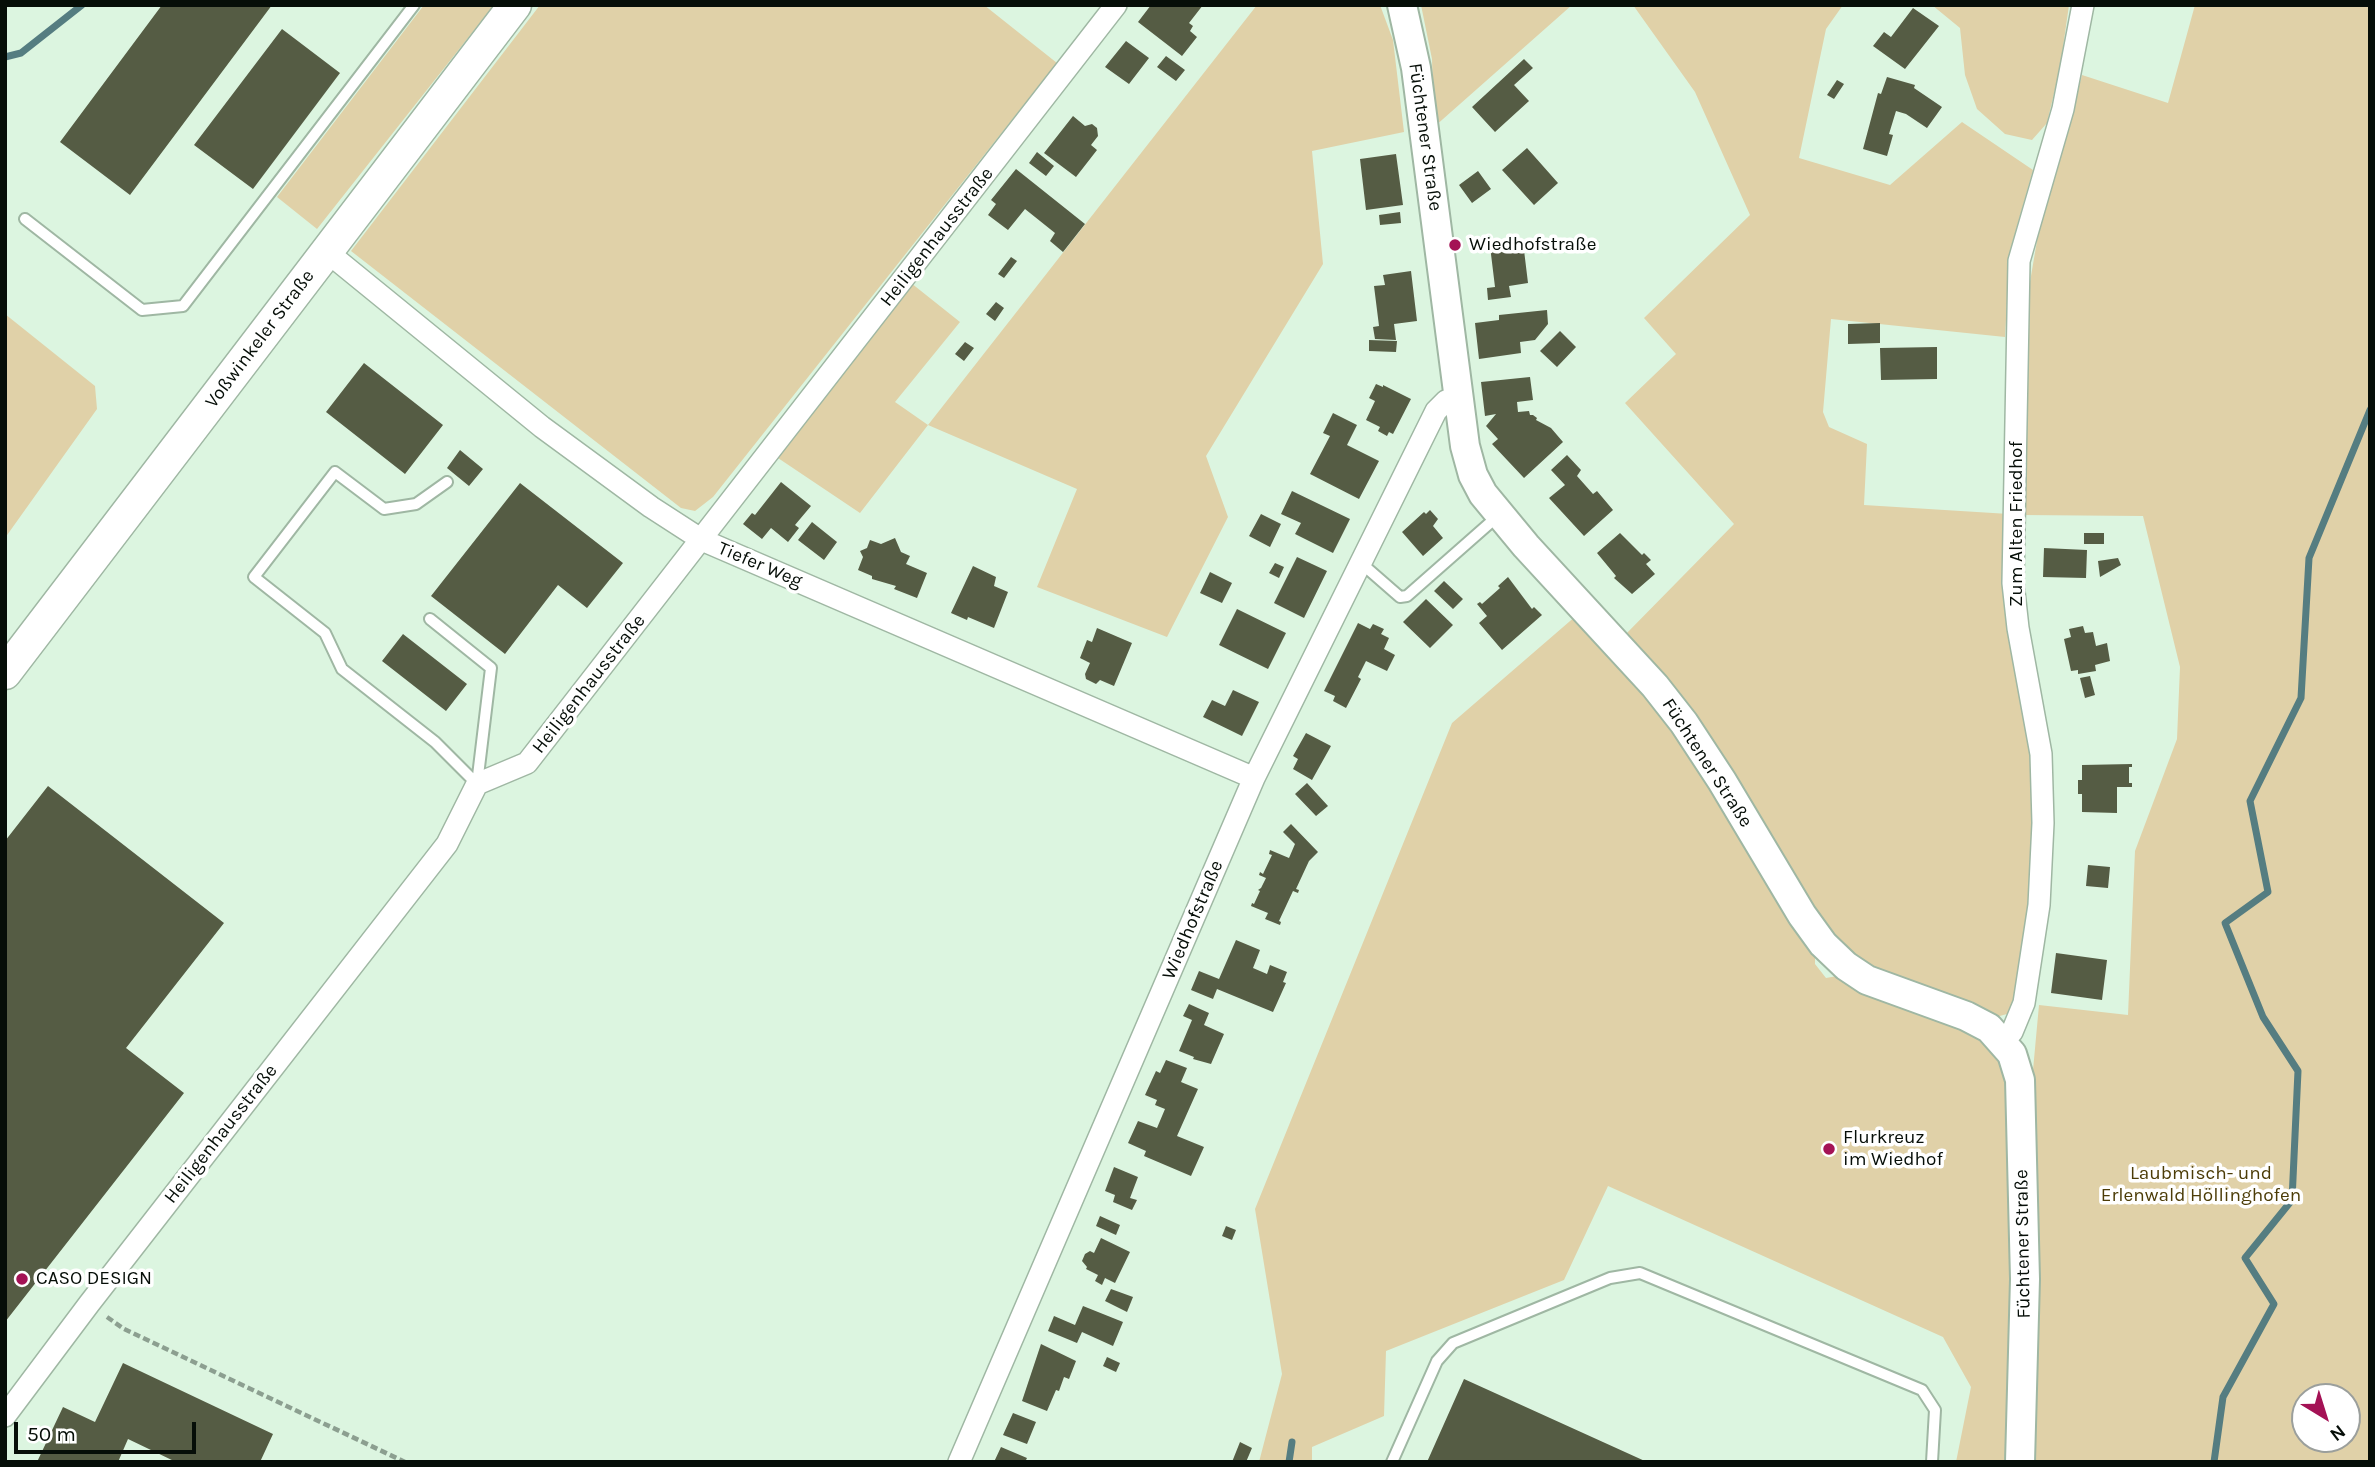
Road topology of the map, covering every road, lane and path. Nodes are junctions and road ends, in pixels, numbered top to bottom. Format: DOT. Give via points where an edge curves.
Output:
graph roads {
  1 [pos="414,5"];
  2 [pos="515,5"];
  3 [pos="1116,5"];
  4 [pos="1402,5"];
  5 [pos="2083,5"];
  6 [pos="25,219"];
  7 [pos="326,251"];
  8 [pos="1458,397"];
  9 [pos="447,482"];
  10 [pos="1499,515"];
  11 [pos="702,540"];
  12 [pos="1361,563"];
  13 [pos="430,619"];
  14 [pos="5,673"];
  15 [pos="1254,778"];
  16 [pos="477,784"];
  17 [pos="2003,1040"];
  18 [pos="89,1304"];
  19 [pos="5,1416"];
  20 [pos="405,1462"];
  21 [pos="959,1462"];
  22 [pos="1392,1462"];
  23 [pos="1932,1462"];
  24 [pos="2020,1462"];
  1 -- 6 [label="lane" via="183,306 142,310"];
  2 -- 7 [label="main road, Voßwinkeler Straße"];
  3 -- 11 [label="street, Heiligenhausstraße"];
  4 -- 8 [label="street, Füchtener Straße" via="1416,68"];
  5 -- 17 [label="street, Zum Alten Friedhof" via="2063,109 2019,261 2013,583 2040,754 2043,823 2039,905 2024,1003"];
  7 -- 11 [label="street, Tiefer Weg" via="542,427"];
  7 -- 14 [label="main road, Voßwinkeler Straße"];
  8 -- 10 [label="street, Füchtener Straße" via="1473,475"];
  8 -- 12 [label="street, Wiedhofstraße" via="1436,411"];
  9 -- 16 [label="lane" via="416,504 384,509 335,472 254,577 325,633 342,669 435,742"];
  10 -- 12 [label="lane" via="1407,596 1400,597"];
  10 -- 17 [label="street, Füchtener Straße" via="1684,723 1823,944 1867,980 1966,1016"];
  11 -- 15 [label="street, Tiefer Weg"];
  11 -- 16 [label="street, Heiligenhausstraße" via="527,763"];
  12 -- 15 [label="street, Wiedhofstraße"];
  13 -- 16 [label="lane" via="491,668"];
  15 -- 21 [label="street, Wiedhofstraße"];
  16 -- 18 [label="street, Heiligenhausstraße" via="447,844"];
  17 -- 24 [label="street, Füchtener Straße" via="2020,1080 2025,1279"];
  18 -- 19 [label="street, Heiligenhausstraße"];
  18 -- 20 [label="path" via="124,1329"];
  22 -- 23 [label="lane" via="1437,1361 1452,1343 1610,1278 1640,1273 1922,1390 1935,1410"];
}
